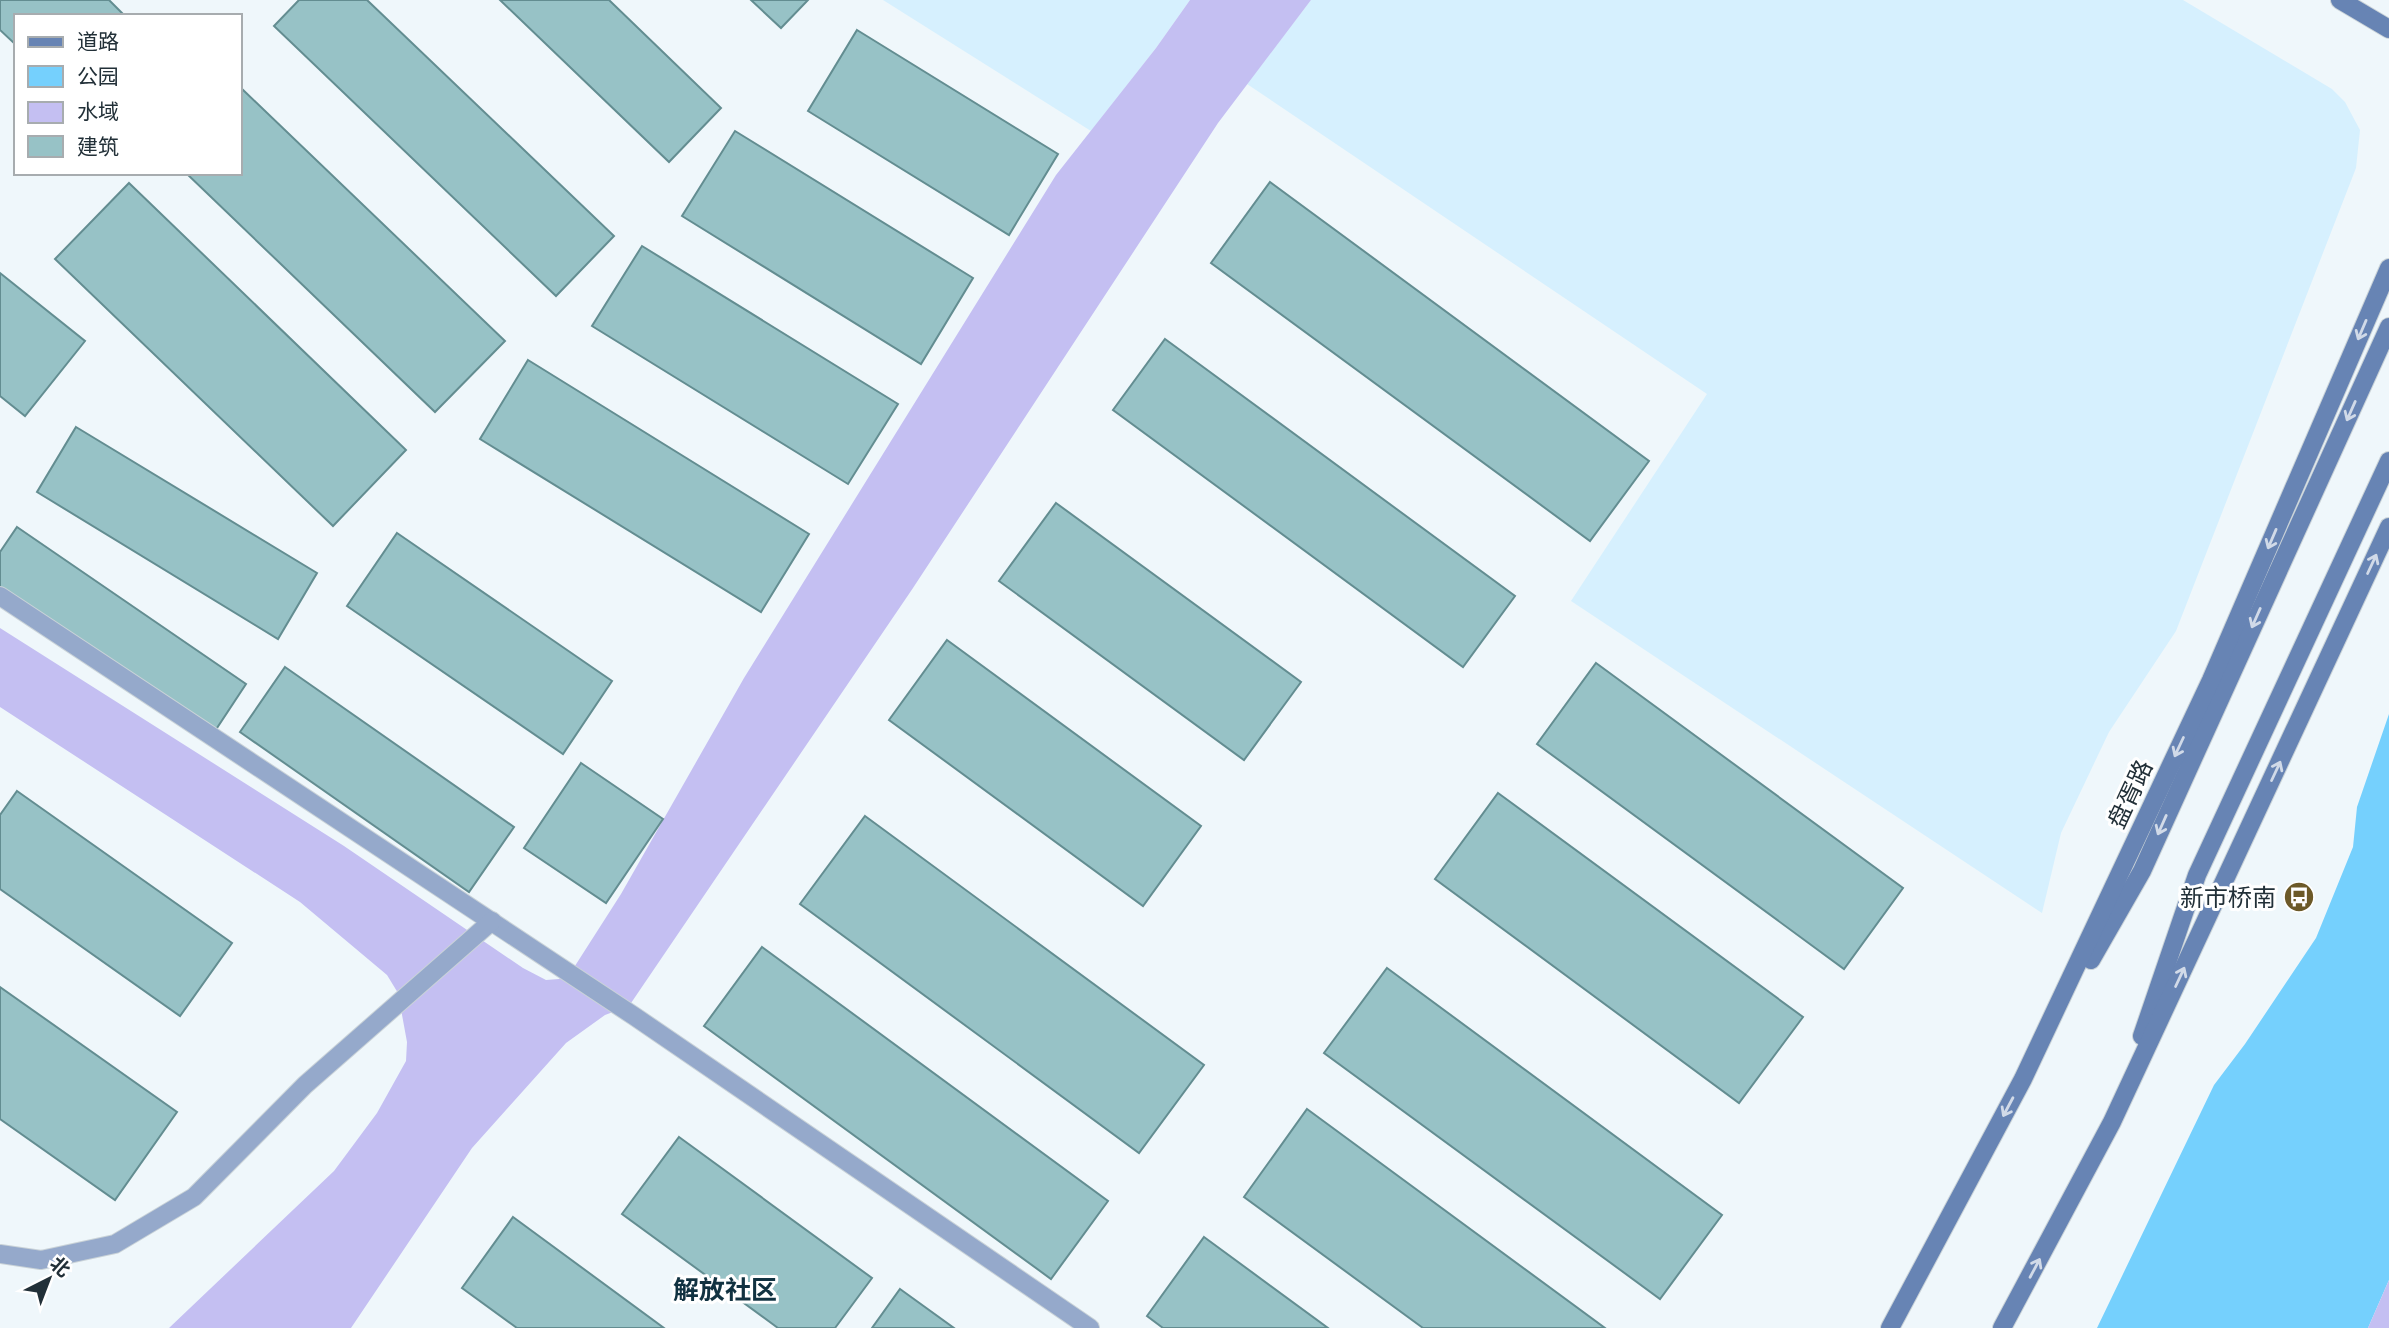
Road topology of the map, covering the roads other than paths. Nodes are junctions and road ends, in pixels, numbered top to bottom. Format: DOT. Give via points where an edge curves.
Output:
graph roads {
  1 [pos="2340,0"];
  2 [pos="2389,29"];
  3 [pos="2389,268"];
  4 [pos="2389,327"];
  5 [pos="2389,461"];
  6 [pos="2389,527"];
  7 [pos="0,596"];
  8 [pos="487,926"];
  9 [pos="2023,1079"];
  10 [pos="2112,1122"];
  11 [pos="0,1254"];
  12 [pos="1090,1328"];
  13 [pos="1890,1328"];
  14 [pos="2002,1328"];
  1 -- 2 [label="main road"];
  3 -- 9 [label="main road, 盘胥路, one-way" via="2211,680"];
  4 -- 9 [label="main road, one-way" via="2142,871"];
  5 -- 10 [label="main road" via="2197,875"];
  10 -- 6 [label="main road, one-way"];
  7 -- 8 [label="street"];
  8 -- 11 [label="street" via="305,1086 194,1197 115,1244 41,1260"];
  8 -- 12 [label="street" via="635,1016"];
  9 -- 13 [label="main road, 盘胥路, one-way"];
  14 -- 10 [label="main road, one-way"];
}
